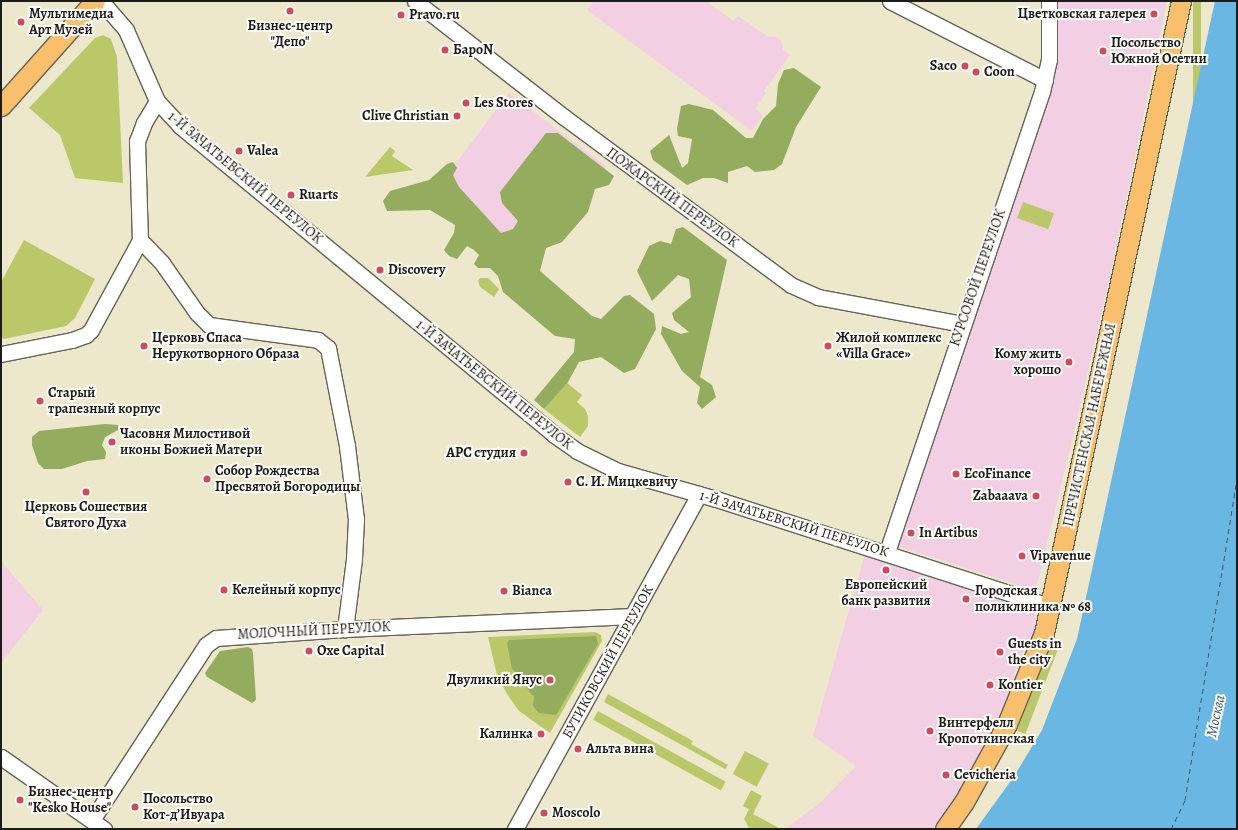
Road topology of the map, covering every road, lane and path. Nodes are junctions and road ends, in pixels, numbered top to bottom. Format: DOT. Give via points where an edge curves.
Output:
graph roads {
  1 [pos="95,1"];
  2 [pos="101,1"];
  3 [pos="415,1"];
  4 [pos="890,1"];
  5 [pos="1050,1"];
  6 [pos="1181,1"];
  7 [pos="1045,80"];
  8 [pos="157,101"];
  9 [pos="1,106"];
  10 [pos="140,240"];
  11 [pos="962,324"];
  12 [pos="1,354"];
  13 [pos="699,494"];
  14 [pos="887,552"];
  15 [pos="1050,606"];
  16 [pos="633,616"];
  17 [pos="345,629"];
  18 [pos="1,757"];
  19 [pos="98,824"];
  20 [pos="515,829"];
  21 [pos="945,829"];
  1 -- 9 [label="main road"];
  2 -- 8 [label="street, 1-Й ЗАЧАТЬЕВСКИЙ ПЕРЕУЛОК" via="126,30"];
  3 -- 11 [label="street, ПОЖАРСКИЙ ПЕРЕУЛОК" via="572,123 791,285 818,297"];
  4 -- 7 [label="street"];
  5 -- 7 [label="street, КУРСОВОЙ ПЕРЕУЛОК" via="1050,49"];
  6 -- 15 [label="main road, ПРЕЧИСТЕНСКАЯ НАБЕРЕЖНАЯ"];
  7 -- 11 [label="street, КУРСОВОЙ ПЕРЕУЛОК"];
  8 -- 10 [label="street" via="137,141"];
  8 -- 13 [label="street, 1-Й ЗАЧАТЬЕВСКИЙ ПЕРЕУЛОК" via="180,126 553,434 597,463"];
  10 -- 12 [label="street" via="86,335"];
  10 -- 17 [label="street" via="162,264 208,325 318,340 328,348 347,446 356,519"];
  11 -- 14 [label="street, КУРСОВОЙ ПЕРЕУЛОК"];
  13 -- 14 [label="street, 1-Й ЗАЧАТЬЕВСКИЙ ПЕРЕУЛОК"];
  13 -- 16 [label="street, БУТИКОВСКИЙ ПЕРЕУЛОК"];
  14 -- 15 [label="street, 1-Й ЗАЧАТЬЕВСКИЙ ПЕРЕУЛОК"];
  15 -- 21 [label="main road, ПРЕЧИСТЕНСКАЯ НАБЕРЕЖНАЯ" via="1028,677 1007,724 975,784"];
  16 -- 17 [label="street, МОЛОЧНЫЙ ПЕРЕУЛОК"];
  16 -- 20 [label="street, БУТИКОВСКИЙ ПЕРЕУЛОК"];
  17 -- 19 [label="street, МОЛОЧНЫЙ ПЕРЕУЛОК" via="222,636 210,641"];
  18 -- 19 [label="street"];
}
